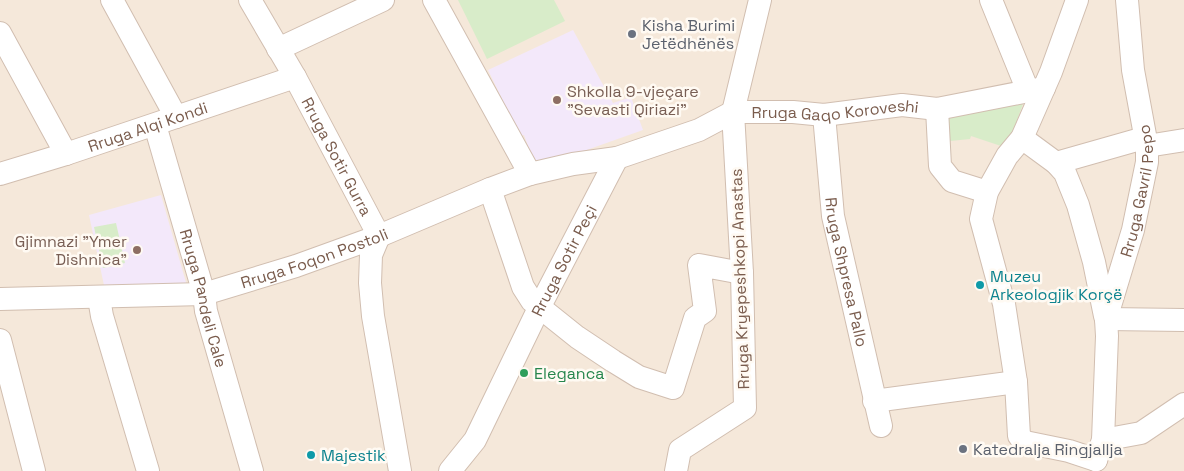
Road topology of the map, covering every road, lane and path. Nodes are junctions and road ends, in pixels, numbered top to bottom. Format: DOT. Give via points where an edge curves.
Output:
graph roads {
  1 [pos="112,0"];
  2 [pos="250,0"];
  3 [pos="383,0"];
  4 [pos="434,0"];
  5 [pos="760,0"];
  6 [pos="991,0"];
  7 [pos="1077,0"];
  8 [pos="1127,0"];
  9 [pos="3,45"];
  10 [pos="278,49"];
  11 [pos="295,77"];
  12 [pos="1036,90"];
  13 [pos="936,110"];
  14 [pos="732,112"];
  15 [pos="824,115"];
  16 [pos="176,117"];
  17 [pos="154,125"];
  18 [pos="1022,138"];
  19 [pos="1184,140"];
  20 [pos="1146,142"];
  21 [pos="66,154"];
  22 [pos="617,158"];
  23 [pos="1056,164"];
  24 [pos="0,174"];
  25 [pos="530,174"];
  26 [pos="490,189"];
  27 [pos="987,192"];
  28 [pos="378,236"];
  29 [pos="742,272"];
  30 [pos="204,294"];
  31 [pos="99,298"];
  32 [pos="0,299"];
  33 [pos="539,308"];
  34 [pos="1106,319"];
  35 [pos="1184,320"];
  36 [pos="0,340"];
  37 [pos="1016,382"];
  38 [pos="874,401"];
  39 [pos="1184,404"];
  40 [pos="880,426"];
  41 [pos="1100,457"];
  42 [pos="34,471"];
  43 [pos="148,471"];
  44 [pos="252,471"];
  45 [pos="400,471"];
  46 [pos="450,471"];
  47 [pos="676,471"];
  1 -- 16 [label="street"];
  2 -- 10 [label="street, Rruga Sotir Gurra"];
  3 -- 10 [label="street"];
  4 -- 25 [label="street"];
  5 -- 14 [label="street, Rruga Kryepeshkopi Anastas"];
  6 -- 12 [label="street"];
  7 -- 12 [label="street"];
  8 -- 20 [label="street, Rruga Gavril Pepo" via="1133,70"];
  9 -- 21 [label="street"];
  10 -- 11 [label="street, Rruga Sotir Gurra"];
  11 -- 16 [label="street, Rruga Alqi Kondi"];
  11 -- 28 [label="street, Rruga Sotir Gurra"];
  12 -- 13 [label="street, Rruga Gaqo Koroveshi"];
  12 -- 18 [label="street"];
  13 -- 15 [label="street, Rruga Gaqo Koroveshi" via="902,105"];
  13 -- 27 [label="street, Rruga Gaqo Koroveshi" via="940,166 952,181"];
  14 -- 15 [label="street, Rruga Gaqo Koroveshi"];
  14 -- 22 [label="street" via="699,130"];
  14 -- 29 [label="street, Rruga Kryepeshkopi Anastas"];
  15 -- 38 [label="street, Rruga Shpresa Pallo" via="833,216"];
  16 -- 17 [label="street, Rruga Alqi Kondi"];
  17 -- 21 [label="street, Rruga Alqi Kondi"];
  17 -- 30 [label="street, Rruga Pandeli Cale"];
  18 -- 23 [label="street"];
  18 -- 27 [label="street" via="1007,156"];
  19 -- 20 [label="street"];
  20 -- 23 [label="street"];
  20 -- 34 [label="street, Rruga Gavril Pepo" via="1147,162 1133,230"];
  21 -- 24 [label="street, Rruga Alqi Kondi"];
  22 -- 25 [label="street, Rruga Foqon Postoli"];
  22 -- 33 [label="street, Rruga Sotir Peçi"];
  23 -- 34 [label="street" via="1065,173 1078,205"];
  25 -- 26 [label="street, Rruga Foqon Postoli"];
  26 -- 28 [label="street, Rruga Foqon Postoli"];
  26 -- 33 [label="street" via="523,287"];
  27 -- 37 [label="street" via="981,219 1004,304"];
  28 -- 30 [label="street, Rruga Foqon Postoli" via="296,266"];
  28 -- 45 [label="street" via="372,255 370,292"];
  29 -- 33 [label="street" via="699,265 705,311 694,318 673,388 632,373 577,338"];
  29 -- 47 [label="street, Rruga Kryepeshkopi Anastas" via="745,408 680,450"];
  30 -- 31 [label="street, Rruga Foqon Postoli"];
  30 -- 44 [label="street, Rruga Pandeli Cale" via="206,311"];
  31 -- 32 [label="street, Rruga Foqon Postoli"];
  31 -- 43 [label="street"];
  33 -- 46 [label="street, Rruga Sotir Peçi" via="475,440"];
  34 -- 35 [label="street"];
  34 -- 41 [label="street, Rruga Gavril Pepo" via="1108,336"];
  36 -- 42 [label="street"];
  37 -- 38 [label="street"];
  37 -- 41 [label="street" via="1019,436 1025,442"];
  38 -- 40 [label="street, Rruga Shpresa Pallo"];
  39 -- 41 [label="street"];
}
